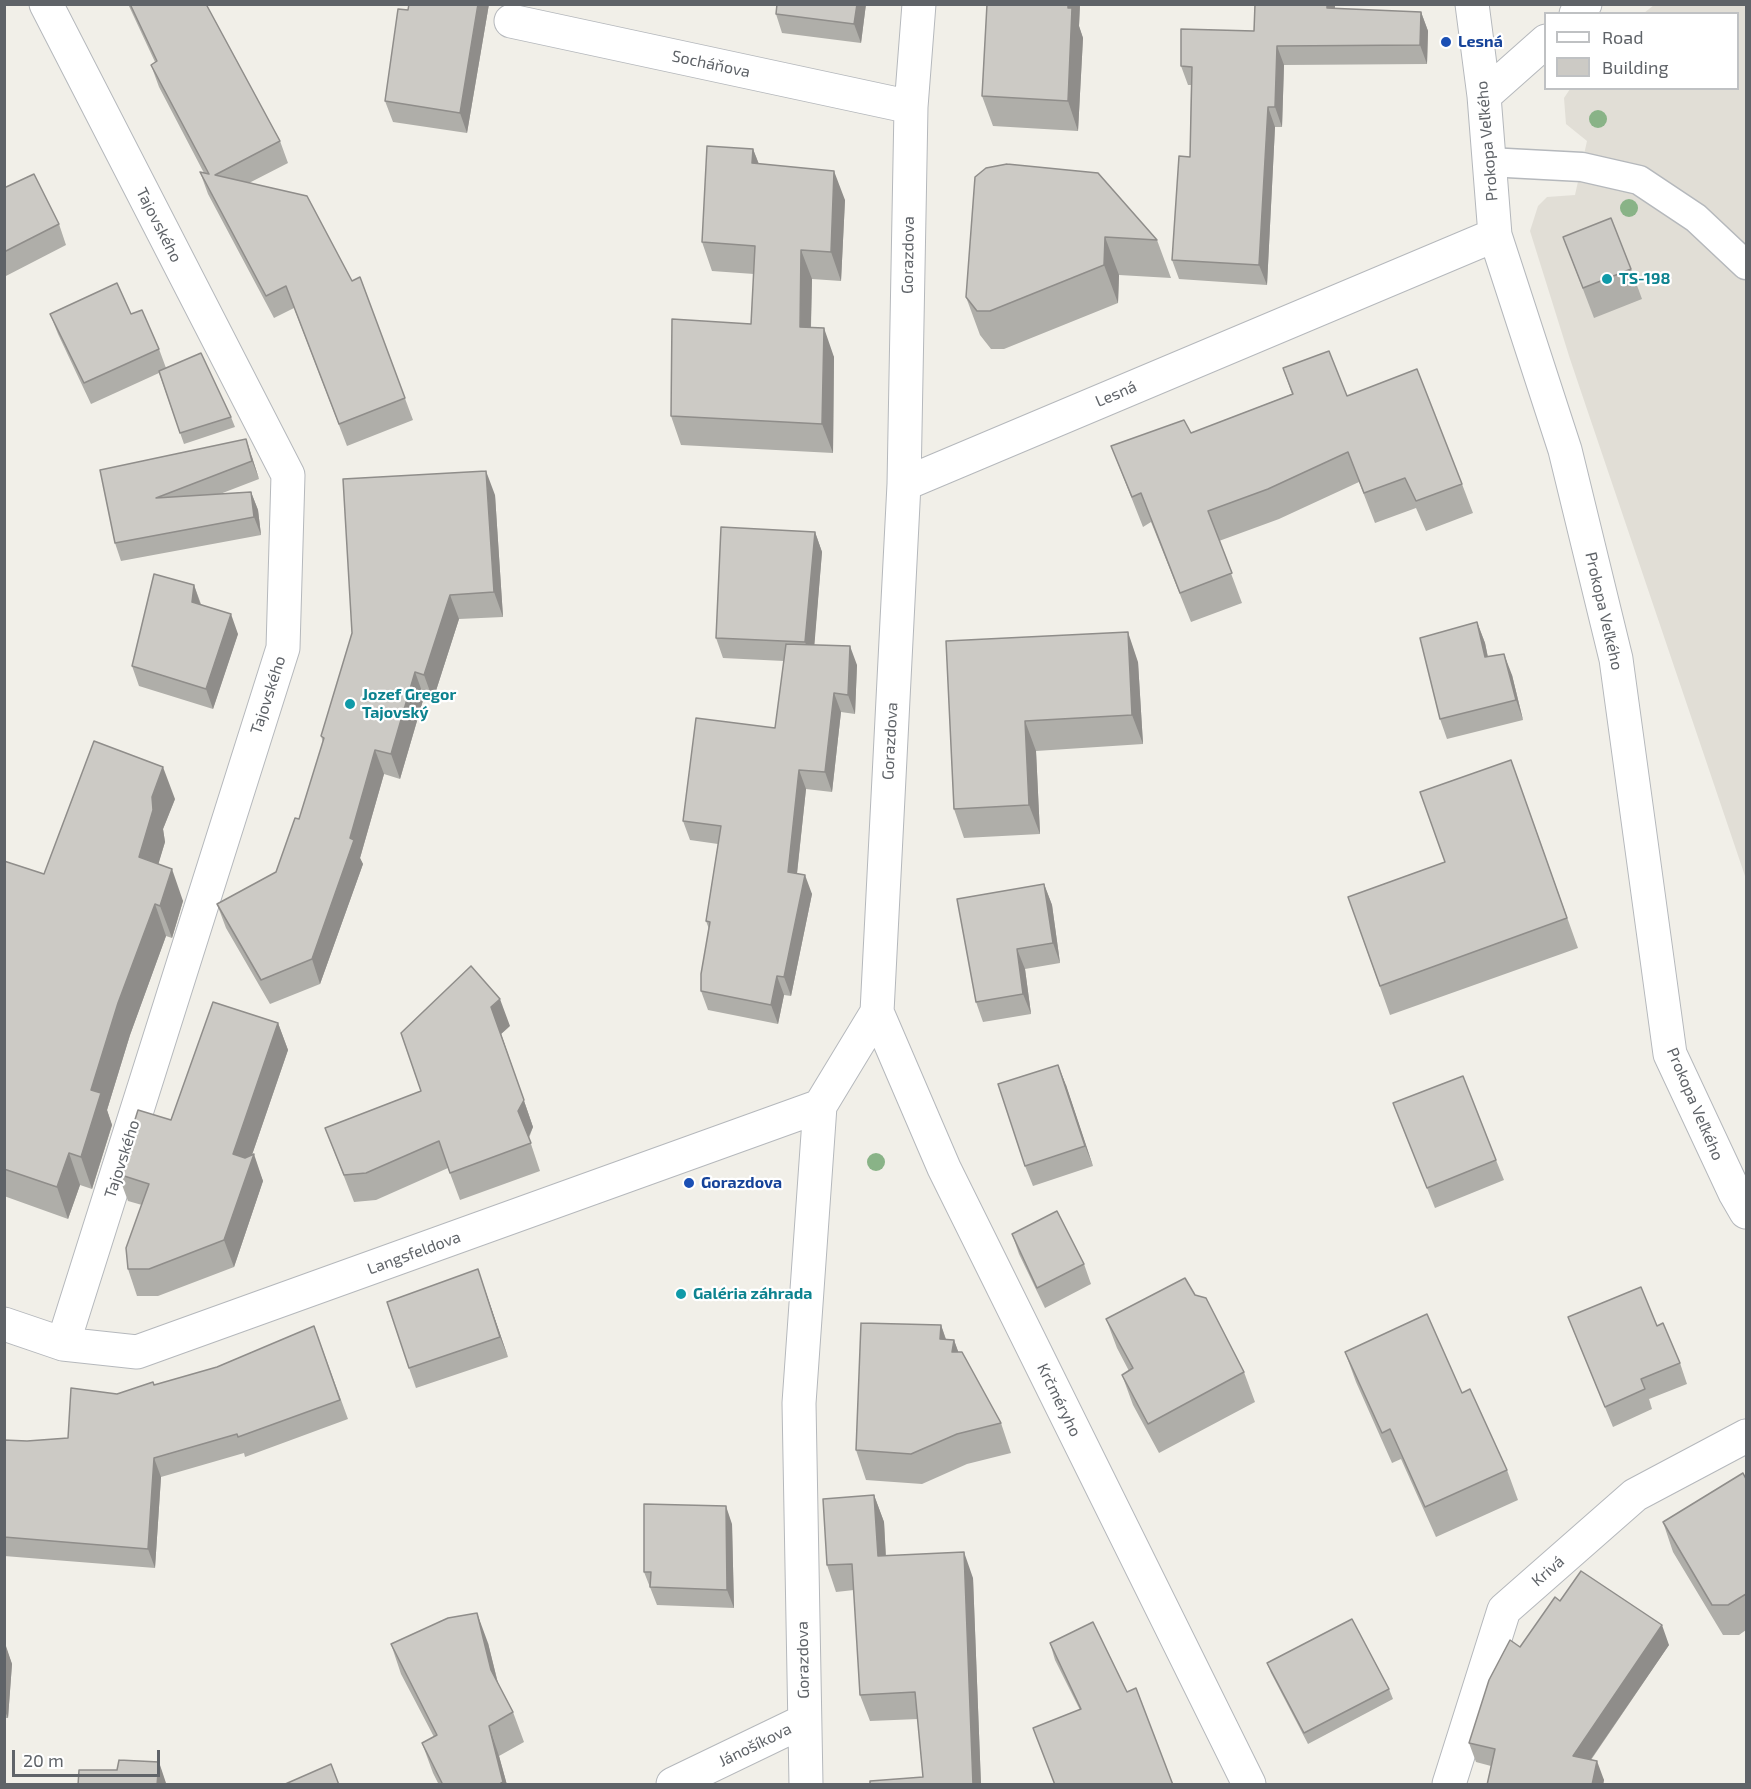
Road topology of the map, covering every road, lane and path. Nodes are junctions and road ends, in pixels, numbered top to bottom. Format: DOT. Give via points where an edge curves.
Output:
graph roads {
  1 [pos="46,4"];
  2 [pos="919,4"];
  3 [pos="1472,4"];
  4 [pos="511,21"];
  5 [pos="1544,42"];
  6 [pos="1484,96"];
  7 [pos="911,107"];
  8 [pos="1488,162"];
  9 [pos="1495,235"];
  10 [pos="1746,265"];
  11 [pos="904,484"];
  12 [pos="877,1012"];
  13 [pos="820,1106"];
  14 [pos="1746,1212"];
  15 [pos="4,1324"];
  16 [pos="63,1344"];
  17 [pos="1746,1436"];
  18 [pos="804,1721"];
  19 [pos="673,1785"];
  20 [pos="806,1785"];
  21 [pos="1249,1785"];
  22 [pos="1449,1785"];
  1 -- 16 [label="street, Tajovského" via="288,475 284,648"];
  2 -- 7 [label="street, Gorazdova"];
  3 -- 6 [label="street, Prokopa Veľkého"];
  4 -- 7 [label="street, Socháňova"];
  5 -- 6 [label="street"];
  6 -- 8 [label="street, Prokopa Veľkého"];
  7 -- 11 [label="street, Gorazdova"];
  8 -- 9 [label="street, Prokopa Veľkého"];
  8 -- 10 [label="lane" via="1582,167 1639,180 1696,218"];
  9 -- 11 [label="street, Lesná"];
  9 -- 14 [label="street, Prokopa Veľkého" via="1565,450 1616,659 1670,1054"];
  11 -- 12 [label="street, Gorazdova"];
  12 -- 13 [label="street, Gorazdova"];
  12 -- 21 [label="street, Krčméryho" via="944,1168"];
  13 -- 16 [label="street, Langsfeldova" via="137,1352"];
  13 -- 18 [label="street, Gorazdova" via="799,1403"];
  15 -- 16 [label="street, Langsfeldova"];
  17 -- 22 [label="street, Krivá" via="1635,1495 1504,1610"];
  18 -- 19 [label="street, Jánošíkova"];
  18 -- 20 [label="street, Gorazdova"];
}
